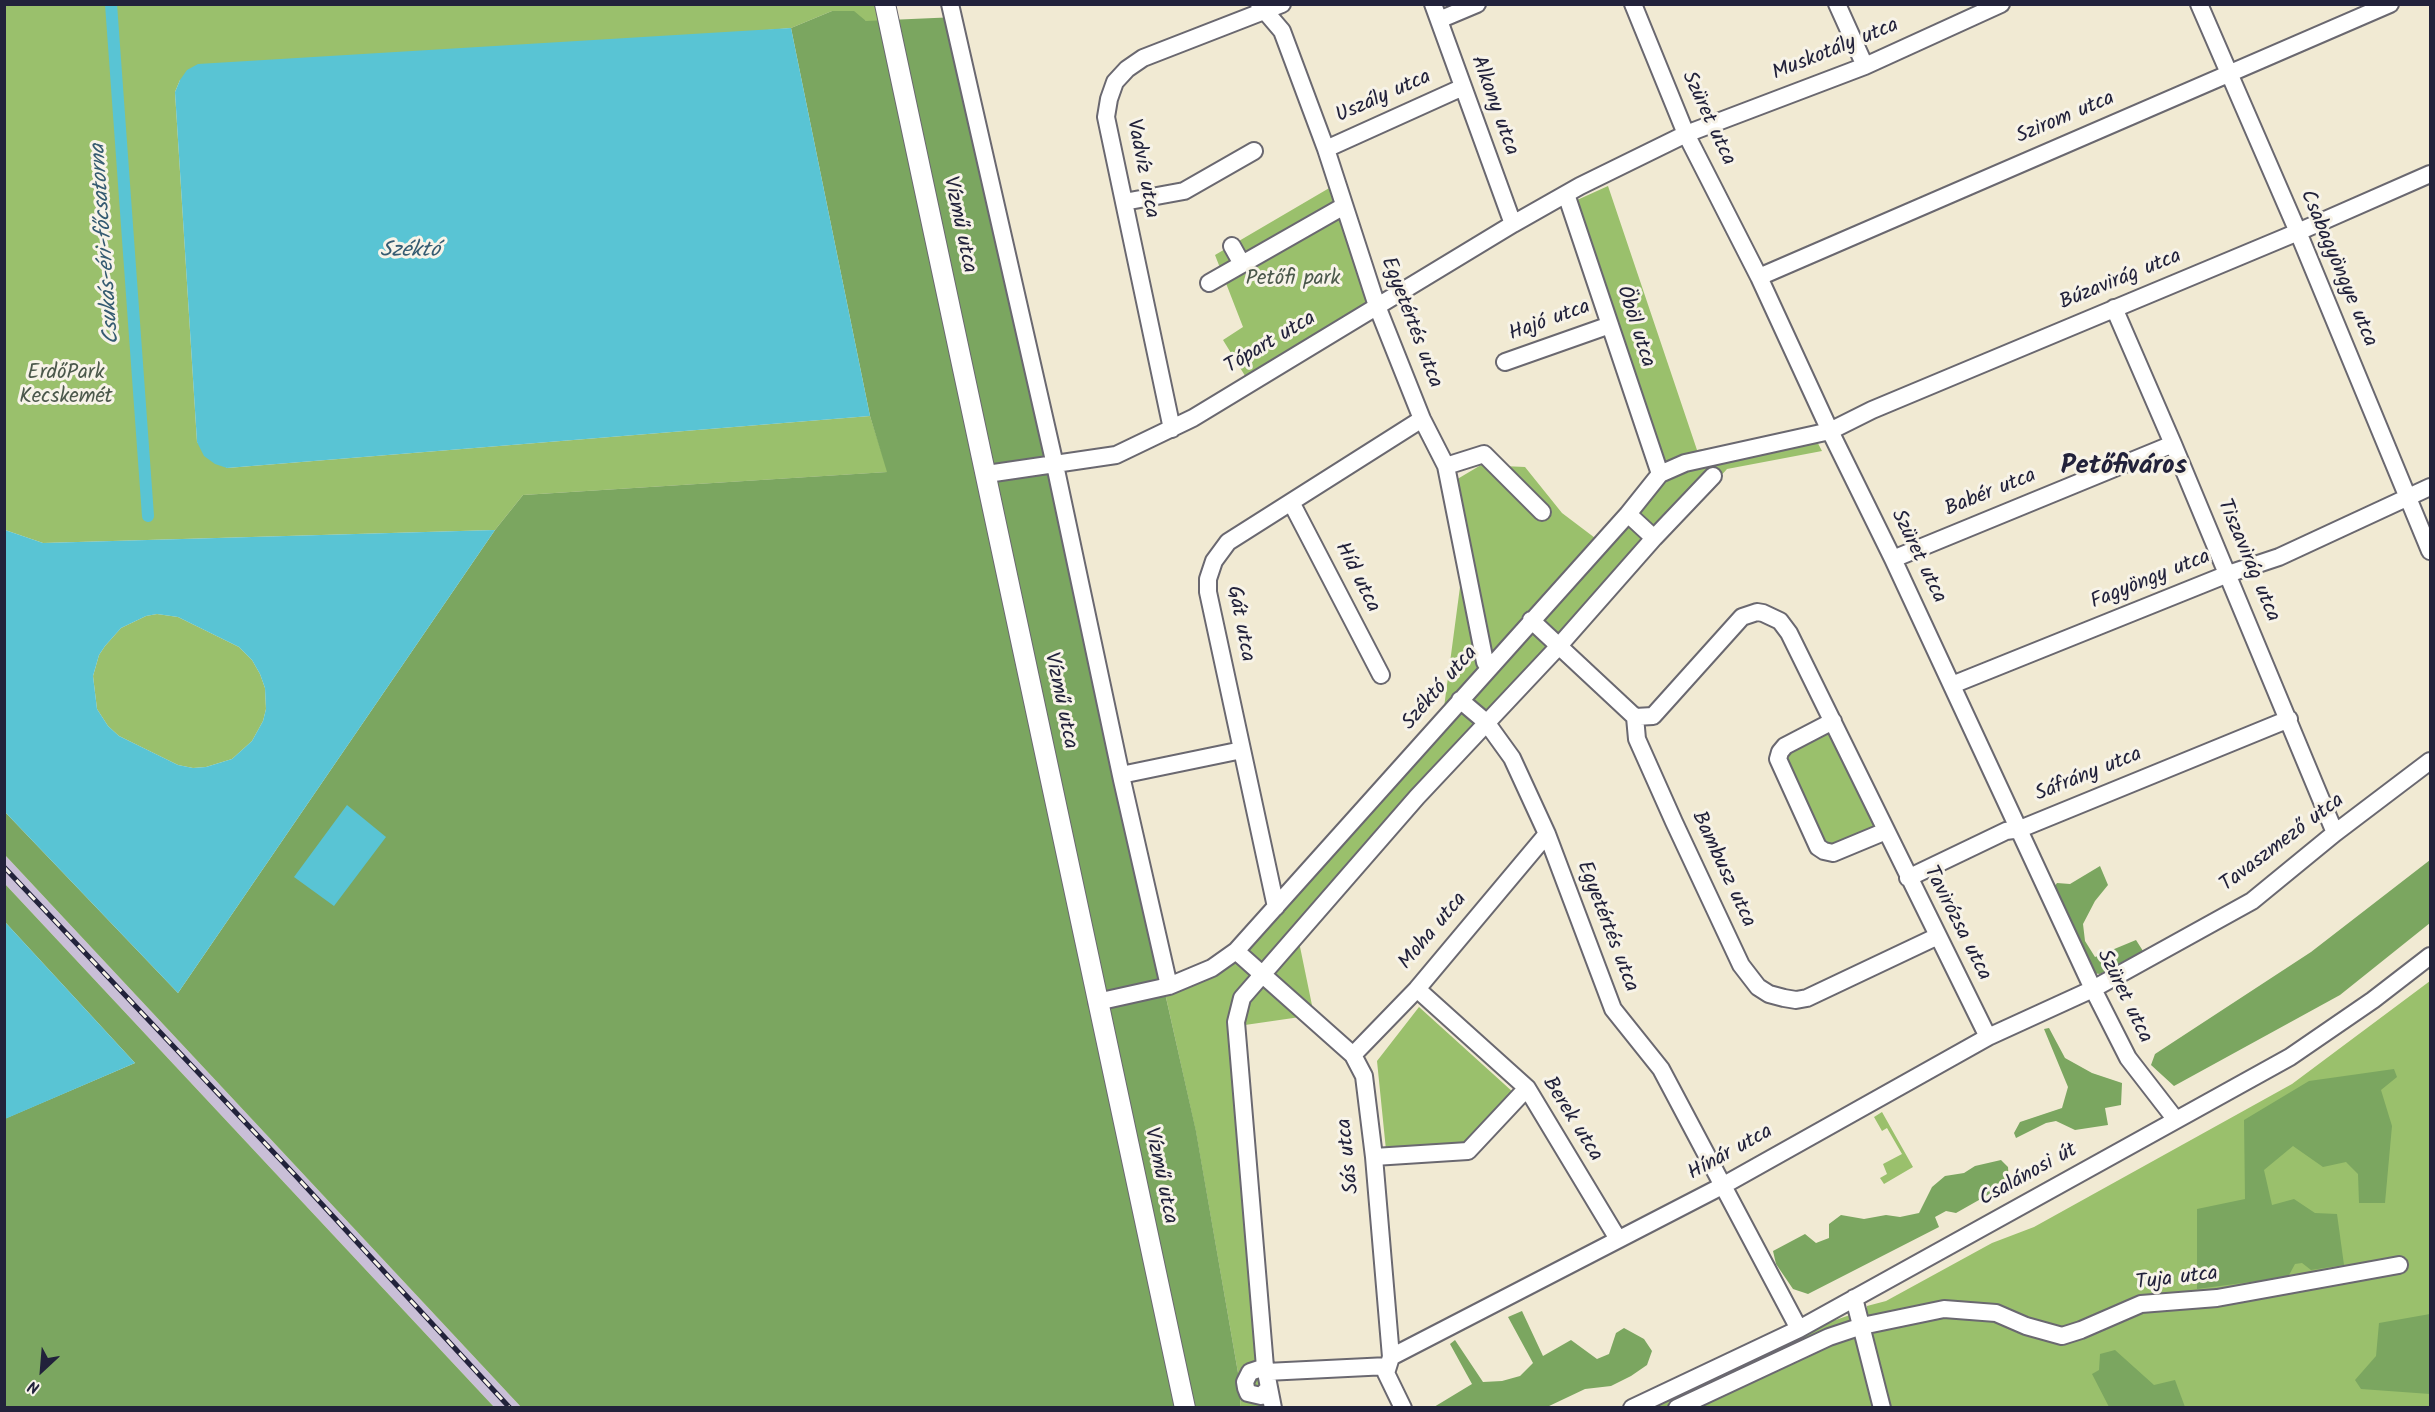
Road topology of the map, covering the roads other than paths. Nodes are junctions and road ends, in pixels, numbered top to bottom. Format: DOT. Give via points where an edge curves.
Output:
graph roads {
  1 [pos="950,4"];
  2 [pos="1282,4"];
  3 [pos="1477,4"];
  4 [pos="1633,4"];
  5 [pos="1837,4"];
  6 [pos="2001,4"];
  7 [pos="2199,4"];
  8 [pos="2390,4"];
  9 [pos="887,5"];
  10 [pos="1262,8"];
  11 [pos="1436,12"];
  12 [pos="1864,66"];
  13 [pos="2228,74"];
  14 [pos="1461,88"];
  15 [pos="1686,134"];
  16 [pos="1326,149"];
  17 [pos="1254,151"];
  18 [pos="2430,174"];
  19 [pos="1566,194"];
  20 [pos="1124,202"];
  21 [pos="1344,206"];
  22 [pos="1513,224"];
  23 [pos="2298,232"];
  24 [pos="1232,246"];
  25 [pos="1242,264"];
  26 [pos="1759,277"];
  27 [pos="1209,283"];
  28 [pos="1377,306"];
  29 [pos="2114,308"];
  30 [pos="1610,325"];
  31 [pos="1505,362"];
  32 [pos="1422,419"];
  33 [pos="1172,429"];
  34 [pos="1830,431"];
  35 [pos="2173,444"];
  36 [pos="1055,465"];
  37 [pos="1446,466"];
  38 [pos="987,474"];
  39 [pos="1660,474"];
  40 [pos="1713,476"];
  41 [pos="2430,487"];
  42 [pos="2407,497"];
  43 [pos="1291,502"];
  44 [pos="1542,512"];
  45 [pos="1628,514"];
  46 [pos="1654,538"];
  47 [pos="2430,551"];
  48 [pos="1893,559"];
  49 [pos="2228,574"];
  50 [pos="1531,620"];
  51 [pos="1558,647"];
  52 [pos="1489,668"];
  53 [pos="1381,675"];
  54 [pos="1952,686"];
  55 [pos="1460,700"];
  56 [pos="1635,717"];
  57 [pos="2289,719"];
  58 [pos="1833,721"];
  59 [pos="1486,722"];
  60 [pos="1242,750"];
  61 [pos="2430,761"];
  62 [pos="1121,775"];
  63 [pos="2020,829"];
  64 [pos="1886,831"];
  65 [pos="2335,833"];
  66 [pos="1546,834"];
  67 [pos="1908,878"];
  68 [pos="1276,908"];
  69 [pos="1938,936"];
  70 [pos="1236,951"];
  71 [pos="2430,956"];
  72 [pos="1262,974"];
  73 [pos="1169,986"];
  74 [pos="1417,989"];
  75 [pos="2093,989"];
  76 [pos="1097,1002"];
  77 [pos="1988,1037"];
  78 [pos="1353,1055"];
  79 [pos="1527,1088"];
  80 [pos="2176,1120"];
  81 [pos="1374,1157"];
  82 [pos="1724,1185"];
  83 [pos="1618,1239"];
  84 [pos="2399,1265"];
  85 [pos="1854,1298"];
  86 [pos="1862,1326"];
  87 [pos="1799,1329"];
  88 [pos="1389,1362"];
  89 [pos="1267,1376"];
  90 [pos="1185,1407"];
  91 [pos="1273,1407"];
  92 [pos="1403,1407"];
  93 [pos="1632,1407"];
  94 [pos="1677,1407"];
  95 [pos="1882,1407"];
  1 -- 36 [label="street, Vízmű utca"];
  2 -- 10 [label="street, Vadvíz utca"];
  3 -- 11 [label="street"];
  4 -- 15 [label="street, Szüret utca"];
  5 -- 12 [label="street"];
  6 -- 12 [label="street, Muskotály utca"];
  7 -- 13 [label="street, Csabagyöngye utca"];
  8 -- 13 [label="street, Szirom utca"];
  9 -- 38 [label="main road, Vízmű utca"];
  10 -- 16 [label="street, Egyetértés utca" via="1282,31"];
  10 -- 20 [label="street, Vadvíz utca" via="1143,58 1115,82 1106,117"];
  11 -- 14 [label="street, Alkony utca"];
  12 -- 15 [label="street, Muskotály utca"];
  13 -- 23 [label="street, Csabagyöngye utca"];
  13 -- 26 [label="street, Szirom utca"];
  14 -- 16 [label="street, Uszály utca"];
  14 -- 22 [label="street, Alkony utca"];
  15 -- 19 [label="street, Tópart utca"];
  15 -- 26 [label="street, Szüret utca"];
  16 -- 21 [label="street, Egyetértés utca"];
  17 -- 20 [label="street" via="1184,191"];
  18 -- 23 [label="street, Búzavirág utca"];
  19 -- 22 [label="street, Tópart utca"];
  19 -- 30 [label="street, Öböl utca"];
  20 -- 33 [label="street, Vadvíz utca"];
  21 -- 25 [label="street"];
  21 -- 28 [label="street, Egyetértés utca"];
  22 -- 28 [label="street, Tópart utca"];
  23 -- 29 [label="street, Búzavirág utca"];
  23 -- 42 [label="street, Csabagyöngye utca"];
  24 -- 25 [label="street"];
  25 -- 27 [label="street"];
  26 -- 34 [label="street, Szüret utca"];
  28 -- 32 [label="street, Egyetértés utca"];
  28 -- 33 [label="street, Tópart utca"];
  29 -- 34 [label="street, Búzavirág utca"];
  29 -- 35 [label="street, Tiszavirág utca"];
  30 -- 31 [label="street, Hajó utca"];
  30 -- 39 [label="street, Öböl utca"];
  32 -- 37 [label="street, Egyetértés utca"];
  32 -- 43 [label="street, Gát utca"];
  33 -- 36 [label="street, Tópart utca" via="1116,455"];
  34 -- 39 [label="street, Széktó utca" via="1685,463"];
  34 -- 48 [label="street, Szüret utca"];
  35 -- 48 [label="street, Babér utca"];
  35 -- 49 [label="street, Tiszavirág utca"];
  36 -- 38 [label="street, Tópart utca"];
  36 -- 62 [label="street, Vízmű utca"];
  37 -- 44 [label="street" via="1484,454"];
  37 -- 52 [label="street, Egyetértés utca"];
  38 -- 76 [label="main road, Vízmű utca"];
  39 -- 45 [label="street, Széktó utca"];
  40 -- 46 [label="street"];
  41 -- 42 [label="street, Fagyöngy utca"];
  42 -- 47 [label="street, Csabagyöngye utca"];
  42 -- 49 [label="street, Fagyöngy utca" via="2279,557"];
  43 -- 53 [label="street, Híd utca"];
  43 -- 60 [label="street, Gát utca" via="1228,542 1214,561 1208,579"];
  45 -- 46 [label="street"];
  45 -- 50 [label="street, Széktó utca"];
  46 -- 51 [label="street"];
  48 -- 54 [label="street, Szüret utca"];
  49 -- 54 [label="street, Fagyöngy utca"];
  49 -- 57 [label="street, Tiszavirág utca"];
  50 -- 51 [label="street"];
  50 -- 52 [label="street, Széktó utca"];
  51 -- 56 [label="street"];
  51 -- 59 [label="street"];
  52 -- 55 [label="street, Széktó utca"];
  54 -- 63 [label="street, Szüret utca"];
  55 -- 59 [label="street, Egyetértés utca"];
  55 -- 68 [label="street, Széktó utca"];
  56 -- 58 [label="street, Tavirózsa utca" via="1653,716 1742,617 1757,612 1774,616 1785,627"];
  56 -- 69 [label="street, Bambusz utca" via="1637,739 1674,822 1741,965 1758,987 1784,998 1807,998"];
  57 -- 63 [label="street, Sáfrány utca"];
  57 -- 65 [label="street, Tiszavirág utca"];
  58 -- 64 [label="street, Tavirózsa utca"];
  58 -- 64 [label="street" via="1785,746 1778,759 1818,847 1833,853"];
  59 -- 66 [label="street, Egyetértés utca" via="1512,758"];
  59 -- 72 [label="street"];
  60 -- 62 [label="street"];
  60 -- 68 [label="street, Gát utca"];
  61 -- 65 [label="street, Tavaszmező utca"];
  62 -- 73 [label="street, Vízmű utca"];
  63 -- 67 [label="street, Sáfrány utca" via="2006,831"];
  63 -- 75 [label="street, Szüret utca"];
  64 -- 67 [label="street, Tavirózsa utca"];
  65 -- 75 [label="street, Tavaszmező utca" via="2252,901"];
  66 -- 74 [label="street, Moha utca"];
  66 -- 82 [label="street, Egyetértés utca" via="1613,1009 1661,1069"];
  67 -- 69 [label="street, Tavirózsa utca"];
  68 -- 70 [label="street, Széktó utca"];
  69 -- 77 [label="street, Tavirózsa utca"];
  70 -- 72 [label="street, Sás utca"];
  70 -- 73 [label="street, Széktó utca" via="1212,968"];
  71 -- 80 [label="street, Csalánosi út" via="2289,1057"];
  72 -- 78 [label="street, Sás utca"];
  72 -- 89 [label="street" via="1242,998 1236,1022"];
  73 -- 76 [label="street, Széktó utca"];
  74 -- 78 [label="street, Moha utca"];
  74 -- 79 [label="street, Berek utca"];
  75 -- 77 [label="street, Hínár utca"];
  75 -- 80 [label="street, Szüret utca" via="2128,1058"];
  76 -- 90 [label="main road, Vízmű utca"];
  77 -- 82 [label="street, Hínár utca"];
  78 -- 81 [label="street, Sás utca" via="1364,1076"];
  79 -- 81 [label="street" via="1468,1151"];
  79 -- 83 [label="street, Berek utca"];
  80 -- 85 [label="street, Csalánosi út"];
  81 -- 88 [label="street, Sás utca"];
  82 -- 83 [label="street, Hínár utca"];
  82 -- 87 [label="street, Egyetértés utca"];
  83 -- 88 [label="street, Hínár utca"];
  84 -- 86 [label="street, Tuja utca" via="2217,1298 2141,1304 2062,1336 1987,1311 1944,1309"];
  85 -- 86 [label="street"];
  85 -- 87 [label="street, Csalánosi út"];
  86 -- 94 [label="street, Tuja utca" via="1829,1337"];
  86 -- 95 [label="street"];
  87 -- 93 [label="street, Csalánosi út"];
  88 -- 89 [label="street"];
  88 -- 92 [label="street, Sás utca" via="1386,1373"];
  89 -- 91 [label="street"];
}
